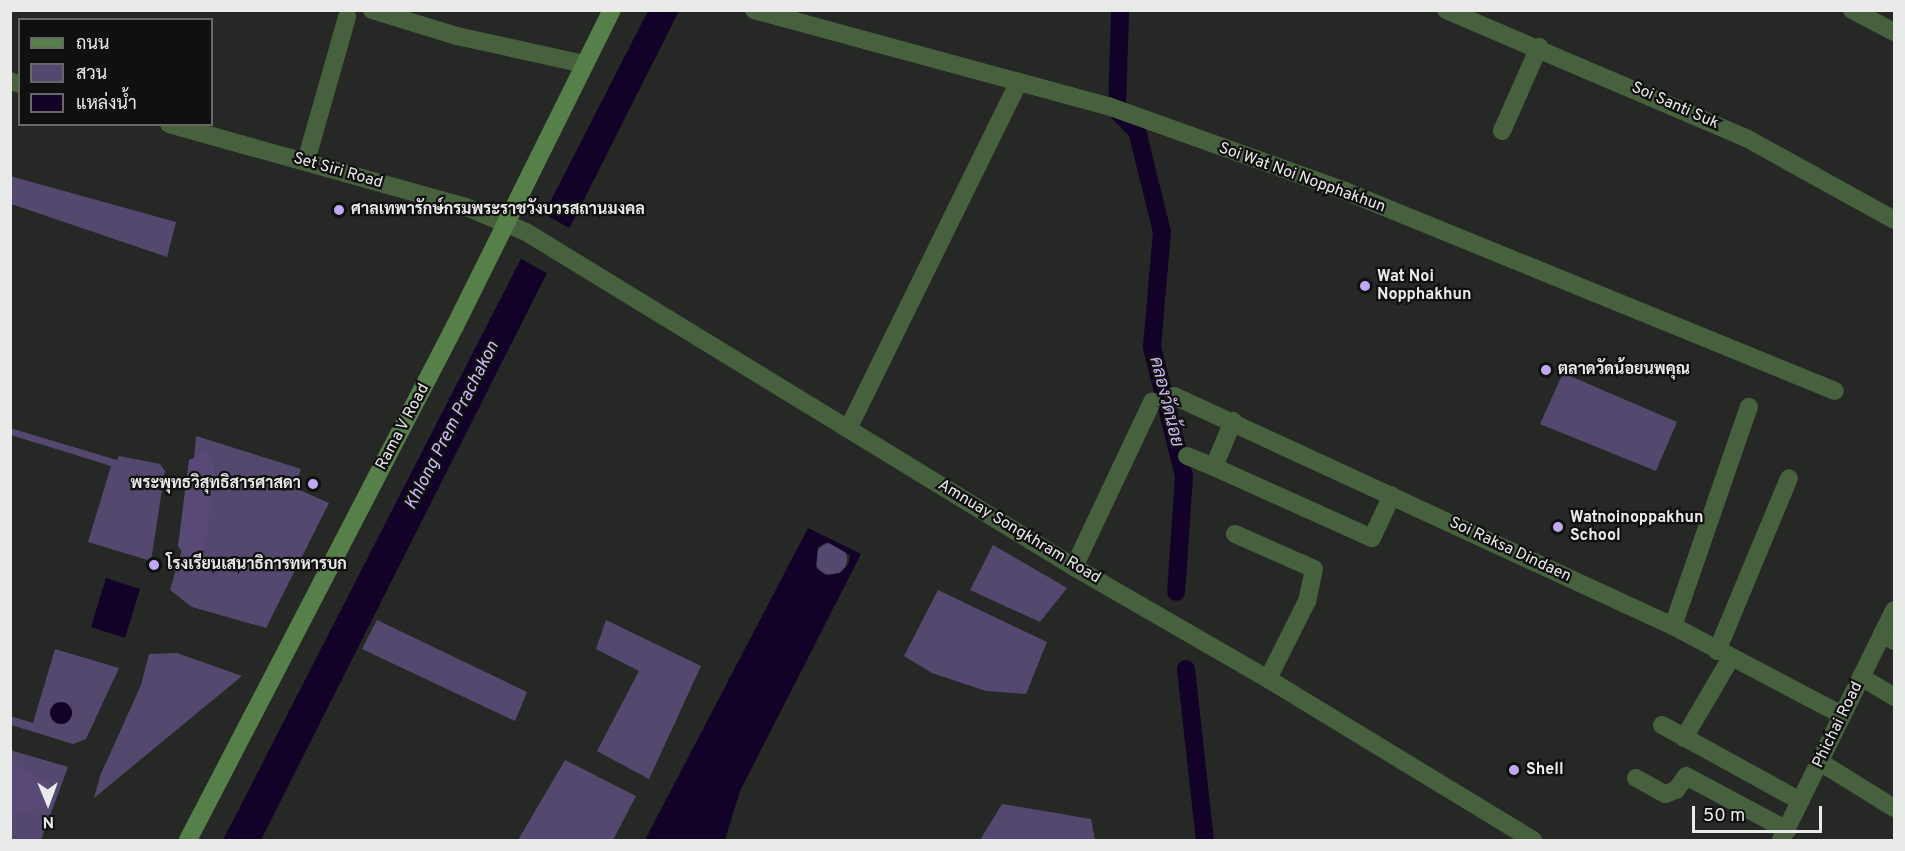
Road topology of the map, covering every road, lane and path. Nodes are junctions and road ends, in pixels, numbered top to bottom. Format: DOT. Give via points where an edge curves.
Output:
graph roads {
  1 [pos="372,10"];
  2 [pos="612,10"];
  3 [pos="754,10"];
  4 [pos="1446,10"];
  5 [pos="1852,10"];
  6 [pos="347,17"];
  7 [pos="1894,32"];
  8 [pos="1539,47"];
  9 [pos="584,64"];
  10 [pos="1019,82"];
  11 [pos="176,126"];
  12 [pos="1502,131"];
  13 [pos="306,162"];
  14 [pos="1894,220"];
  15 [pos="507,222"];
  16 [pos="1834,391"];
  17 [pos="1174,396"];
  18 [pos="1152,402"];
  19 [pos="1749,407"];
  20 [pos="1233,421"];
  21 [pos="848,429"];
  22 [pos="1187,456"];
  23 [pos="1214,466"];
  24 [pos="1789,478"];
  25 [pos="1392,495"];
  26 [pos="1234,534"];
  27 [pos="1074,567"];
  28 [pos="1894,610"];
  29 [pos="1673,626"];
  30 [pos="1888,638"];
  31 [pos="1724,655"];
  32 [pos="1861,677"];
  33 [pos="1268,679"];
  34 [pos="1894,697"];
  35 [pos="1842,715"];
  36 [pos="1662,725"];
  37 [pos="1684,738"];
  38 [pos="1820,762"];
  39 [pos="1636,778"];
  40 [pos="1800,801"];
  41 [pos="1894,808"];
  42 [pos="1784,835"];
  43 [pos="188,840"];
  44 [pos="1533,840"];
  1 -- 9 [label="street" via="457,36"];
  2 -- 9 [label="main road, Rama V Road"];
  3 -- 10 [label="street, Soi Wat Noi Nopphakhun"];
  4 -- 8 [label="street, Soi Santi Suk"];
  5 -- 7 [label="street"];
  6 -- 13 [label="street"];
  8 -- 12 [label="street"];
  8 -- 14 [label="street, Soi Santi Suk" via="1748,139"];
  9 -- 15 [label="main road, Rama V Road"];
  10 -- 16 [label="street, Soi Wat Noi Nopphakhun" via="1108,106 1345,191"];
  10 -- 21 [label="street"];
  11 -- 13 [label="street, Set Siri Road"];
  13 -- 15 [label="street, Set Siri Road"];
  15 -- 21 [label="street, Amnuay Songkhram Road"];
  15 -- 43 [label="main road, Rama V Road"];
  17 -- 20 [label="street, Soi Raksa Dindaen"];
  18 -- 27 [label="street"];
  19 -- 29 [label="street"];
  20 -- 23 [label="street"];
  20 -- 25 [label="street, Soi Raksa Dindaen"];
  21 -- 27 [label="street, Amnuay Songkhram Road"];
  22 -- 23 [label="street"];
  23 -- 25 [label="street" via="1372,538"];
  24 -- 31 [label="street"];
  25 -- 29 [label="street, Soi Raksa Dindaen"];
  26 -- 33 [label="street" via="1314,569 1307,601"];
  27 -- 33 [label="street, Amnuay Songkhram Road"];
  28 -- 30 [label="street, Phichai Road"];
  29 -- 31 [label="street, Soi Raksa Dindaen"];
  30 -- 32 [label="street, Phichai Road"];
  31 -- 35 [label="street, Soi Raksa Dindaen"];
  31 -- 37 [label="street"];
  32 -- 34 [label="street"];
  32 -- 35 [label="street, Phichai Road"];
  33 -- 44 [label="street, Amnuay Songkhram Road"];
  35 -- 38 [label="street, Phichai Road"];
  36 -- 37 [label="street"];
  37 -- 40 [label="street"];
  38 -- 40 [label="street, Phichai Road"];
  38 -- 41 [label="street"];
  39 -- 42 [label="street" via="1665,794 1676,790 1686,776"];
  40 -- 42 [label="street, Phichai Road"];
}
